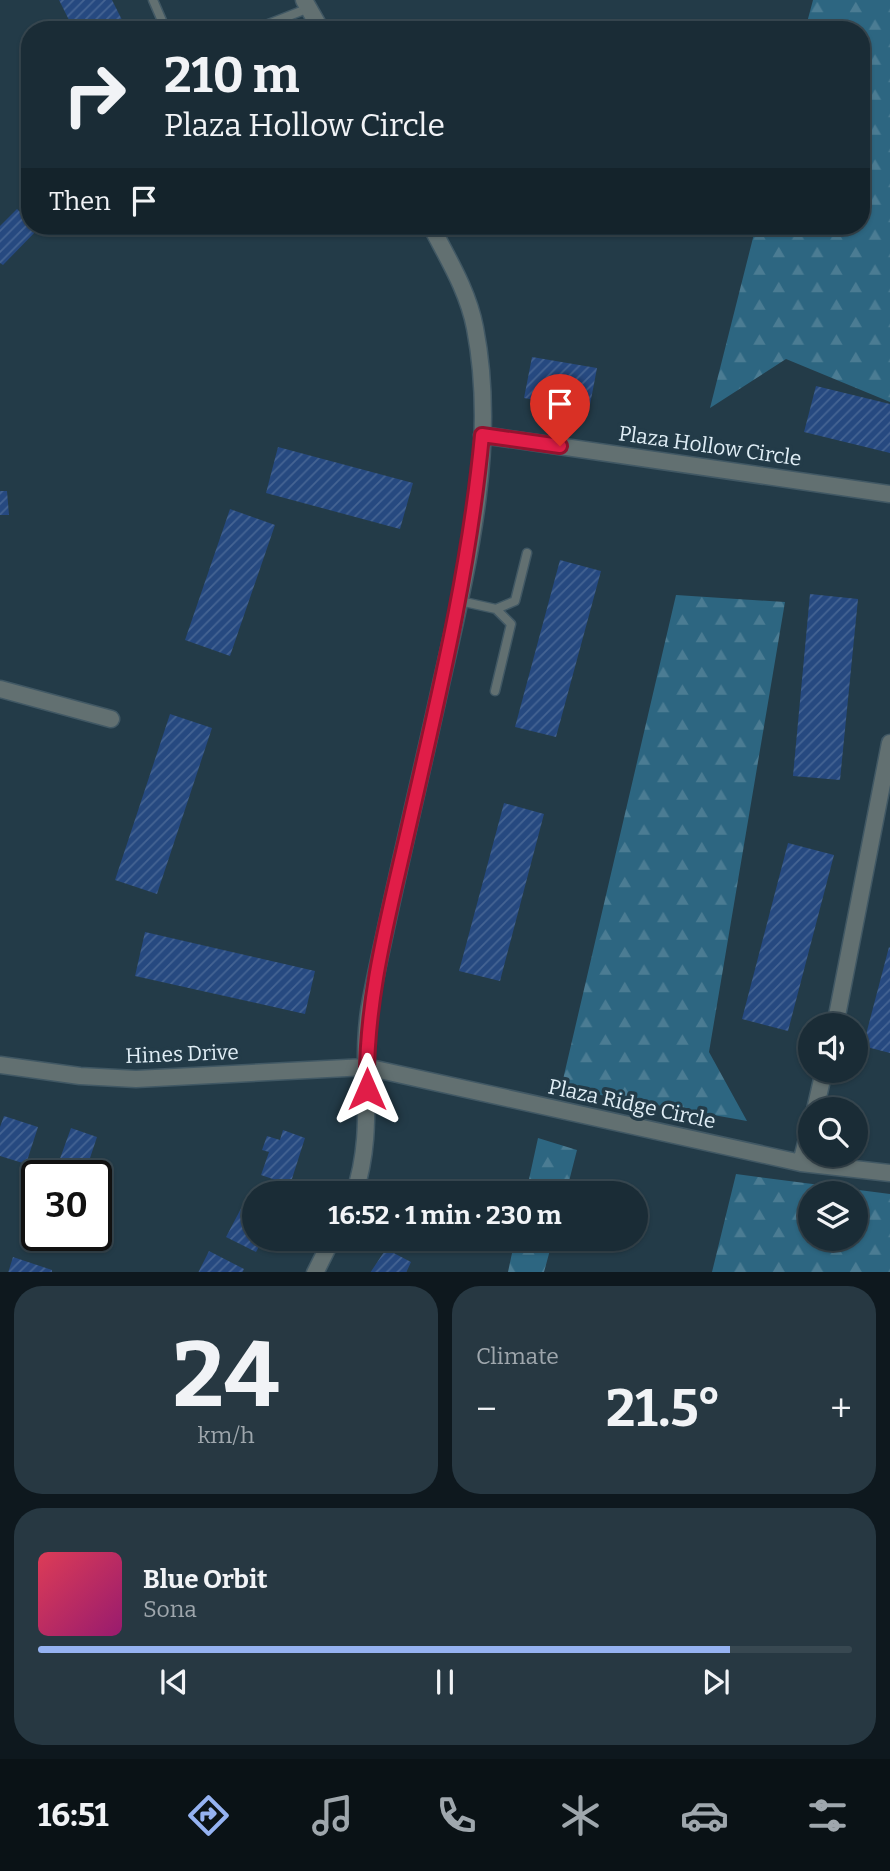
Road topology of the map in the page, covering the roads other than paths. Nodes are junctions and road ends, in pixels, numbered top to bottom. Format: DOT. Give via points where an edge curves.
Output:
graph roads {
  1 [pos="153,0"];
  2 [pos="306,4"];
  3 [pos="162,21"];
  4 [pos="271,21"];
  5 [pos="316,21"];
  6 [pos="436,235"];
  7 [pos="482,435"];
  8 [pos="890,494"];
  9 [pos="527,552"];
  10 [pos="460,601"];
  11 [pos="496,609"];
  12 [pos="0,689"];
  13 [pos="495,691"];
  14 [pos="111,719"];
  15 [pos="890,743"];
  16 [pos="838,1013"];
  17 [pos="0,1065"];
  18 [pos="366,1067"];
  19 [pos="798,1162"];
  20 [pos="837,1167"];
  21 [pos="890,1173"];
  22 [pos="357,1181"];
  23 [pos="326,1251"];
  24 [pos="315,1272"];
  1 -- 3 [label="lane"];
  2 -- 4 [label="lane"];
  2 -- 5 [label="street"];
  6 -- 7 [label="street" via="464,290 475,327"];
  7 -- 8 [label="street, Plaza Hollow Circle"];
  7 -- 10 [label="street"];
  9 -- 11 [label="lane" via="515,601"];
  10 -- 11 [label="lane"];
  10 -- 18 [label="street" via="370,1004"];
  11 -- 13 [label="lane" via="511,624"];
  12 -- 14 [label="street"];
  15 -- 16 [label="street"];
  17 -- 18 [label="street, Hines Drive" via="136,1079"];
  18 -- 19 [label="street, Plaza Ridge Circle"];
  18 -- 22 [label="street" via="368,1134"];
  20 -- 21 [label="street, Plaza Ridge Circle"];
  23 -- 24 [label="street"];
}
